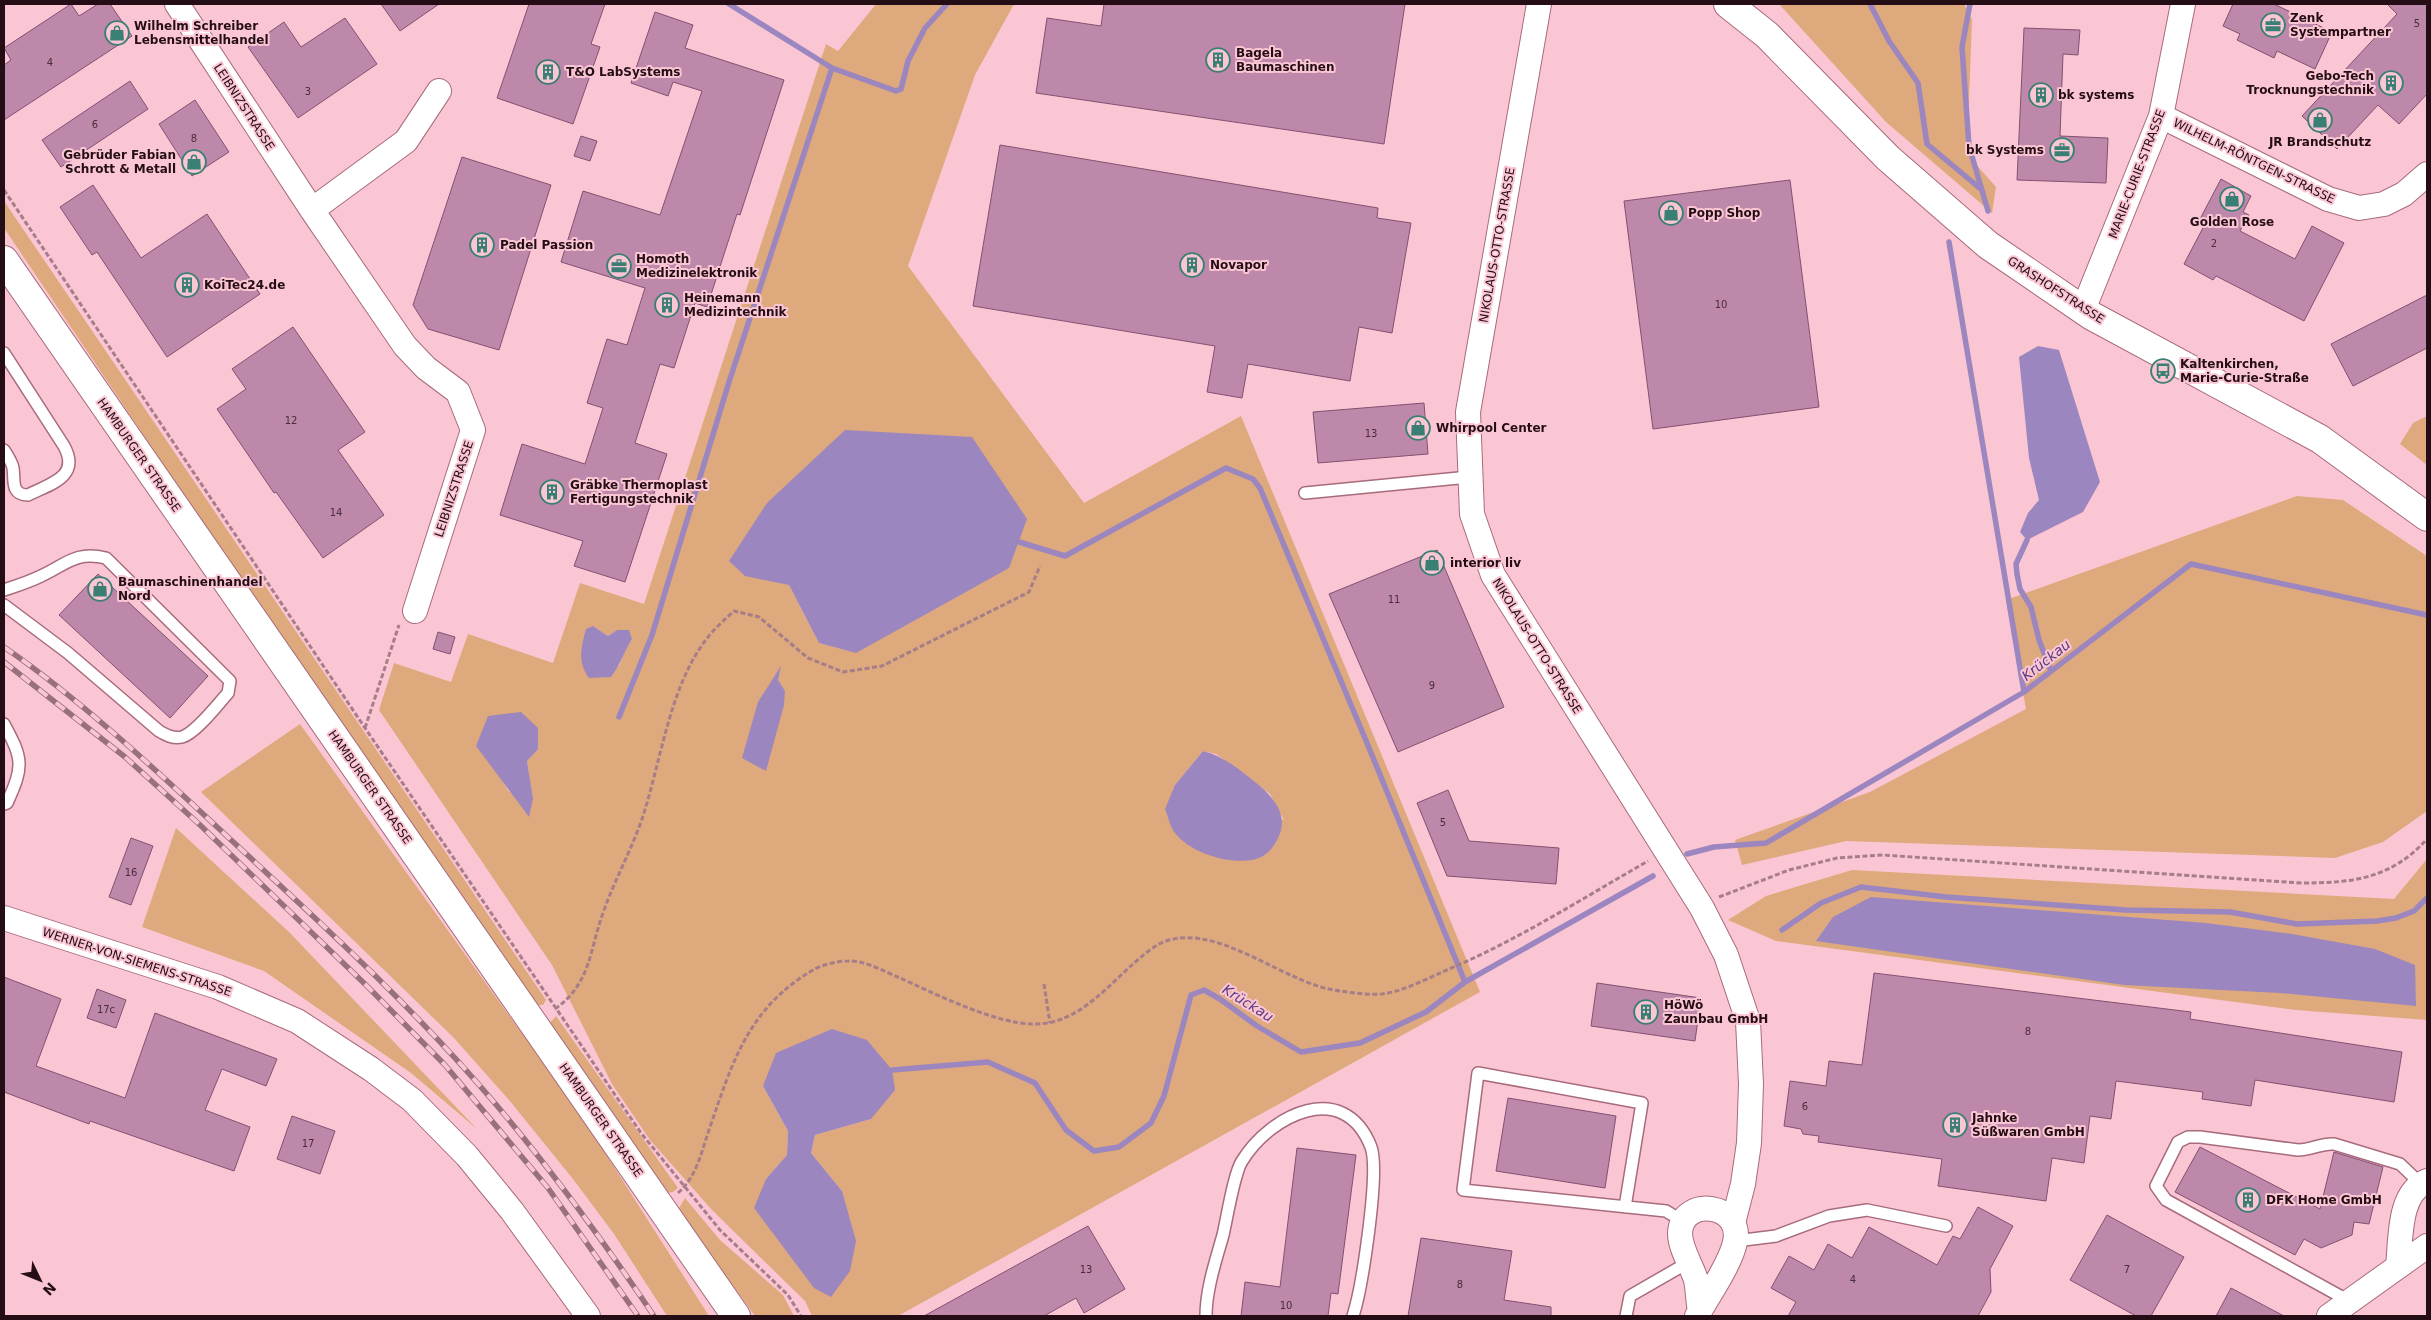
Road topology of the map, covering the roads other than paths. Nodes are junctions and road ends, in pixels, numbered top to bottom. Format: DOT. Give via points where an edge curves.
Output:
graph roads {
  1 [pos="177,4"];
  2 [pos="1539,4"];
  3 [pos="1728,4"];
  4 [pos="2183,4"];
  5 [pos="439,91"];
  6 [pos="2161,116"];
  7 [pos="2427,174"];
  8 [pos="312,210"];
  9 [pos="6,266"];
  10 [pos="2083,310"];
  11 [pos="4,353"];
  12 [pos="4,450"];
  13 [pos="1470,478"];
  14 [pos="1305,493"];
  15 [pos="2427,517"];
  16 [pos="4,590"];
  17 [pos="4,605"];
  18 [pos="415,611"];
  19 [pos="4,724"];
  20 [pos="4,804"];
  21 [pos="4,918"];
  22 [pos="2424,1182"];
  23 [pos="1625,1208"];
  24 [pos="1684,1222"];
  25 [pos="1946,1226"];
  26 [pos="1734,1232"];
  27 [pos="2427,1246"];
  28 [pos="1689,1262"];
  29 [pos="2398,1266"];
  30 [pos="2343,1310"];
  31 [pos="1698,1314"];
  32 [pos="588,1316"];
  33 [pos="736,1316"];
  34 [pos="1206,1316"];
  35 [pos="1353,1316"];
  36 [pos="1626,1316"];
  1 -- 8 [label="street, LEIBNIZSTRASSE"];
  2 -- 13 [label="street, NIKOLAUS-OTTO-STRASSE" via="1468,412"];
  3 -- 10 [label="main road, GRASHOFSTRASSE" via="1767,36 1888,158 1981,239"];
  4 -- 6 [label="street, MARIE-CURIE-STRASSE"];
  5 -- 8 [label="street" via="406,142"];
  6 -- 7 [label="street, WILHELM-RÖNTGEN-STRASSE" via="2328,199 2359,208 2398,198"];
  6 -- 10 [label="street, MARIE-CURIE-STRASSE"];
  8 -- 18 [label="street, LEIBNIZSTRASSE" via="405,346 426,368 458,392 473,430"];
  9 -- 33 [label="main road, HAMBURGER STRASSE"];
  10 -- 15 [label="main road, GRASHOFSTRASSE" via="2320,439"];
  11 -- 12 [label="lane" via="64,446 70,463 61,479 23,495 12,482 13,467"];
  13 -- 14 [label="lane"];
  13 -- 26 [label="street, NIKOLAUS-OTTO-STRASSE" via="1472,514 1493,575 1702,908 1726,955 1748,1021 1752,1084 1749,1143"];
  16 -- 17 [label="lane" via="42,576 70,558 91,554 106,558 230,681 228,693 191,732 180,737 169,736"];
  19 -- 20 [label="lane" via="18,751 18,779"];
  21 -- 32 [label="street, WERNER-VON-SIEMENS-STRASSE" via="218,987 297,1021 371,1069 412,1100 467,1156 512,1211"];
  22 -- 29 [label="street" via="2414,1190 2405,1211"];
  22 -- 30 [label="lane" via="2400,1164 2334,1144 2298,1150 2200,1137 2188,1137 2178,1142 2156,1186 2166,1200"];
  23 -- 23 [label="lane" via="1463,1190 1478,1073 1642,1103"];
  23 -- 24 [label="lane" via="1666,1211"];
  24 -- 26 [label="street" via="1694,1212 1711,1208 1728,1215"];
  24 -- 28 [label="street, NIKOLAUS-OTTO-STRASSE" via="1680,1235"];
  25 -- 26 [label="lane" via="1867,1210 1829,1216 1776,1236"];
  26 -- 31 [label="street, NIKOLAUS-OTTO-STRASSE"];
  27 -- 29 [label="street"];
  28 -- 31 [label="street, NIKOLAUS-OTTO-STRASSE" via="1696,1281"];
  28 -- 36 [label="lane" via="1630,1296"];
  29 -- 30 [label="street"];
  34 -- 35 [label="lane" via="1240,1164 1256,1140 1276,1124 1301,1111 1327,1109 1346,1115 1362,1130 1372,1149 1374,1191"];
}
